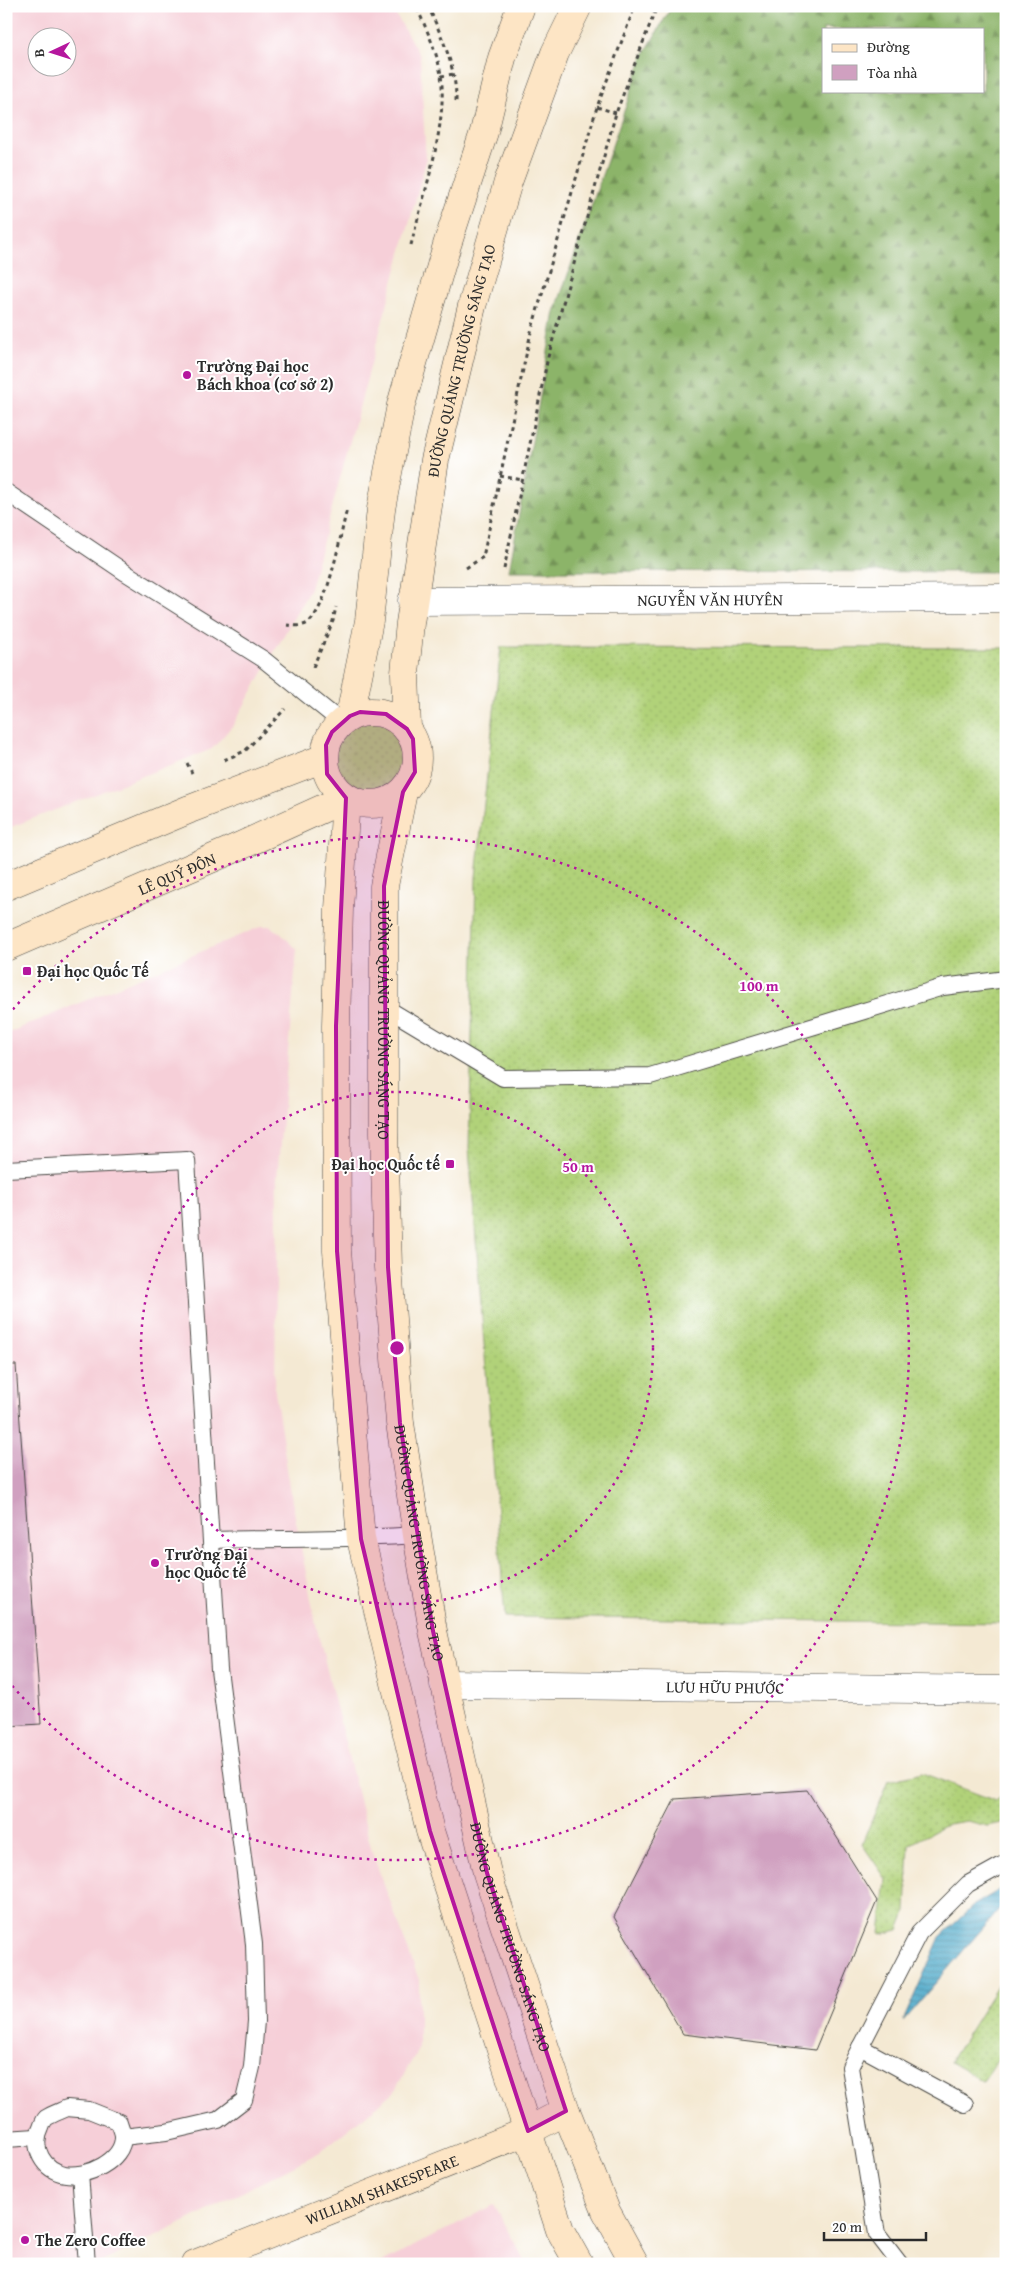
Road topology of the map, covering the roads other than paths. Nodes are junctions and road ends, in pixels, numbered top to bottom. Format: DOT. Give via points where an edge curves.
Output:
graph roads {
  1 [pos="520,6"];
  2 [pos="578,6"];
  3 [pos="6,492"];
  4 [pos="1006,598"];
  5 [pos="412,601"];
  6 [pos="345,719"];
  7 [pos="407,729"];
  8 [pos="324,758"];
  9 [pos="403,792"];
  10 [pos="346,798"];
  11 [pos="6,886"];
  12 [pos="6,946"];
  13 [pos="1006,978"];
  14 [pos="383,1006"];
  15 [pos="6,1169"];
  16 [pos="417,1535"];
  17 [pos="361,1539"];
  18 [pos="211,1540"];
  19 [pos="444,1684"];
  20 [pos="1006,1690"];
  21 [pos="1006,1862"];
  22 [pos="860,2047"];
  23 [pos="965,2104"];
  24 [pos="566,2111"];
  25 [pos="528,2131"];
  26 [pos="36,2137"];
  27 [pos="123,2138"];
  28 [pos="6,2139"];
  29 [pos="80,2174"];
  30 [pos="87,2264"];
  31 [pos="195,2264"];
  32 [pos="579,2264"];
  33 [pos="636,2264"];
  34 [pos="900,2264"];
  1 -- 6 [label="street" via="401,405 381,508 369,620"];
  2 -- 5 [label="street, ĐƯỜNG QUẢNG TRƯỜNG SÁNG TẠO" via="555,53 512,173 472,306 434,464"];
  3 -- 6 [label="lane" via="126,574 263,659"];
  4 -- 5 [label="street, NGUYỄN VĂN HUYÊN"];
  5 -- 7 [label="street, ĐƯỜNG QUẢNG TRƯỜNG SÁNG TẠO" via="405,673"];
  6 -- 7 [label="street" via="360,712 373,711 398,720"];
  6 -- 8 [label="street" via="332,732"];
  7 -- 9 [label="street" via="413,739 417,761 415,772"];
  8 -- 10 [label="street" via="327,774"];
  8 -- 11 [label="street" via="190,809"];
  9 -- 10 [label="street" via="377,804 361,804"];
  9 -- 14 [label="street, ĐƯỜNG QUẢNG TRƯỜNG SÁNG TẠO" via="384,886"];
  10 -- 12 [label="street, LÊ QUÝ ĐÔN"];
  10 -- 17 [label="street" via="337,1007 337,1242"];
  13 -- 14 [label="lane" via="943,987 650,1076 503,1078"];
  14 -- 16 [label="street, ĐƯỜNG QUẢNG TRƯỜNG SÁNG TẠO" via="388,1268 400,1423"];
  15 -- 18 [label="lane" via="187,1160"];
  16 -- 17 [label="lane"];
  16 -- 19 [label="street, ĐƯỜNG QUẢNG TRƯỜNG SÁNG TẠO"];
  17 -- 18 [label="lane"];
  17 -- 25 [label="street" via="430,1831"];
  18 -- 27 [label="lane" via="219,1669 254,1944 256,2021 252,2067 244,2100 218,2120"];
  19 -- 20 [label="street, LƯU HỮU PHƯỚC"];
  19 -- 24 [label="street, ĐƯỜNG QUẢNG TRƯỜNG SÁNG TẠO" via="487,1873"];
  21 -- 22 [label="lane" via="968,1884 919,1932"];
  22 -- 23 [label="lane"];
  22 -- 34 [label="lane" via="850,2067 877,2234"];
  24 -- 25 [label="street, WILLIAM SHAKESPEARE"];
  24 -- 33 [label="street, ĐƯỜNG QUẢNG TRƯỜNG SÁNG TẠO" via="606,2211"];
  25 -- 31 [label="street, WILLIAM SHAKESPEARE"];
  25 -- 32 [label="street" via="560,2230"];
  26 -- 27 [label="lane" via="45,2119 67,2108 89,2110 119,2122"];
  26 -- 28 [label="lane"];
  26 -- 29 [label="lane" via="37,2150 49,2168 65,2174"];
  27 -- 29 [label="lane" via="116,2156 100,2168"];
  29 -- 30 [label="lane"];
}
